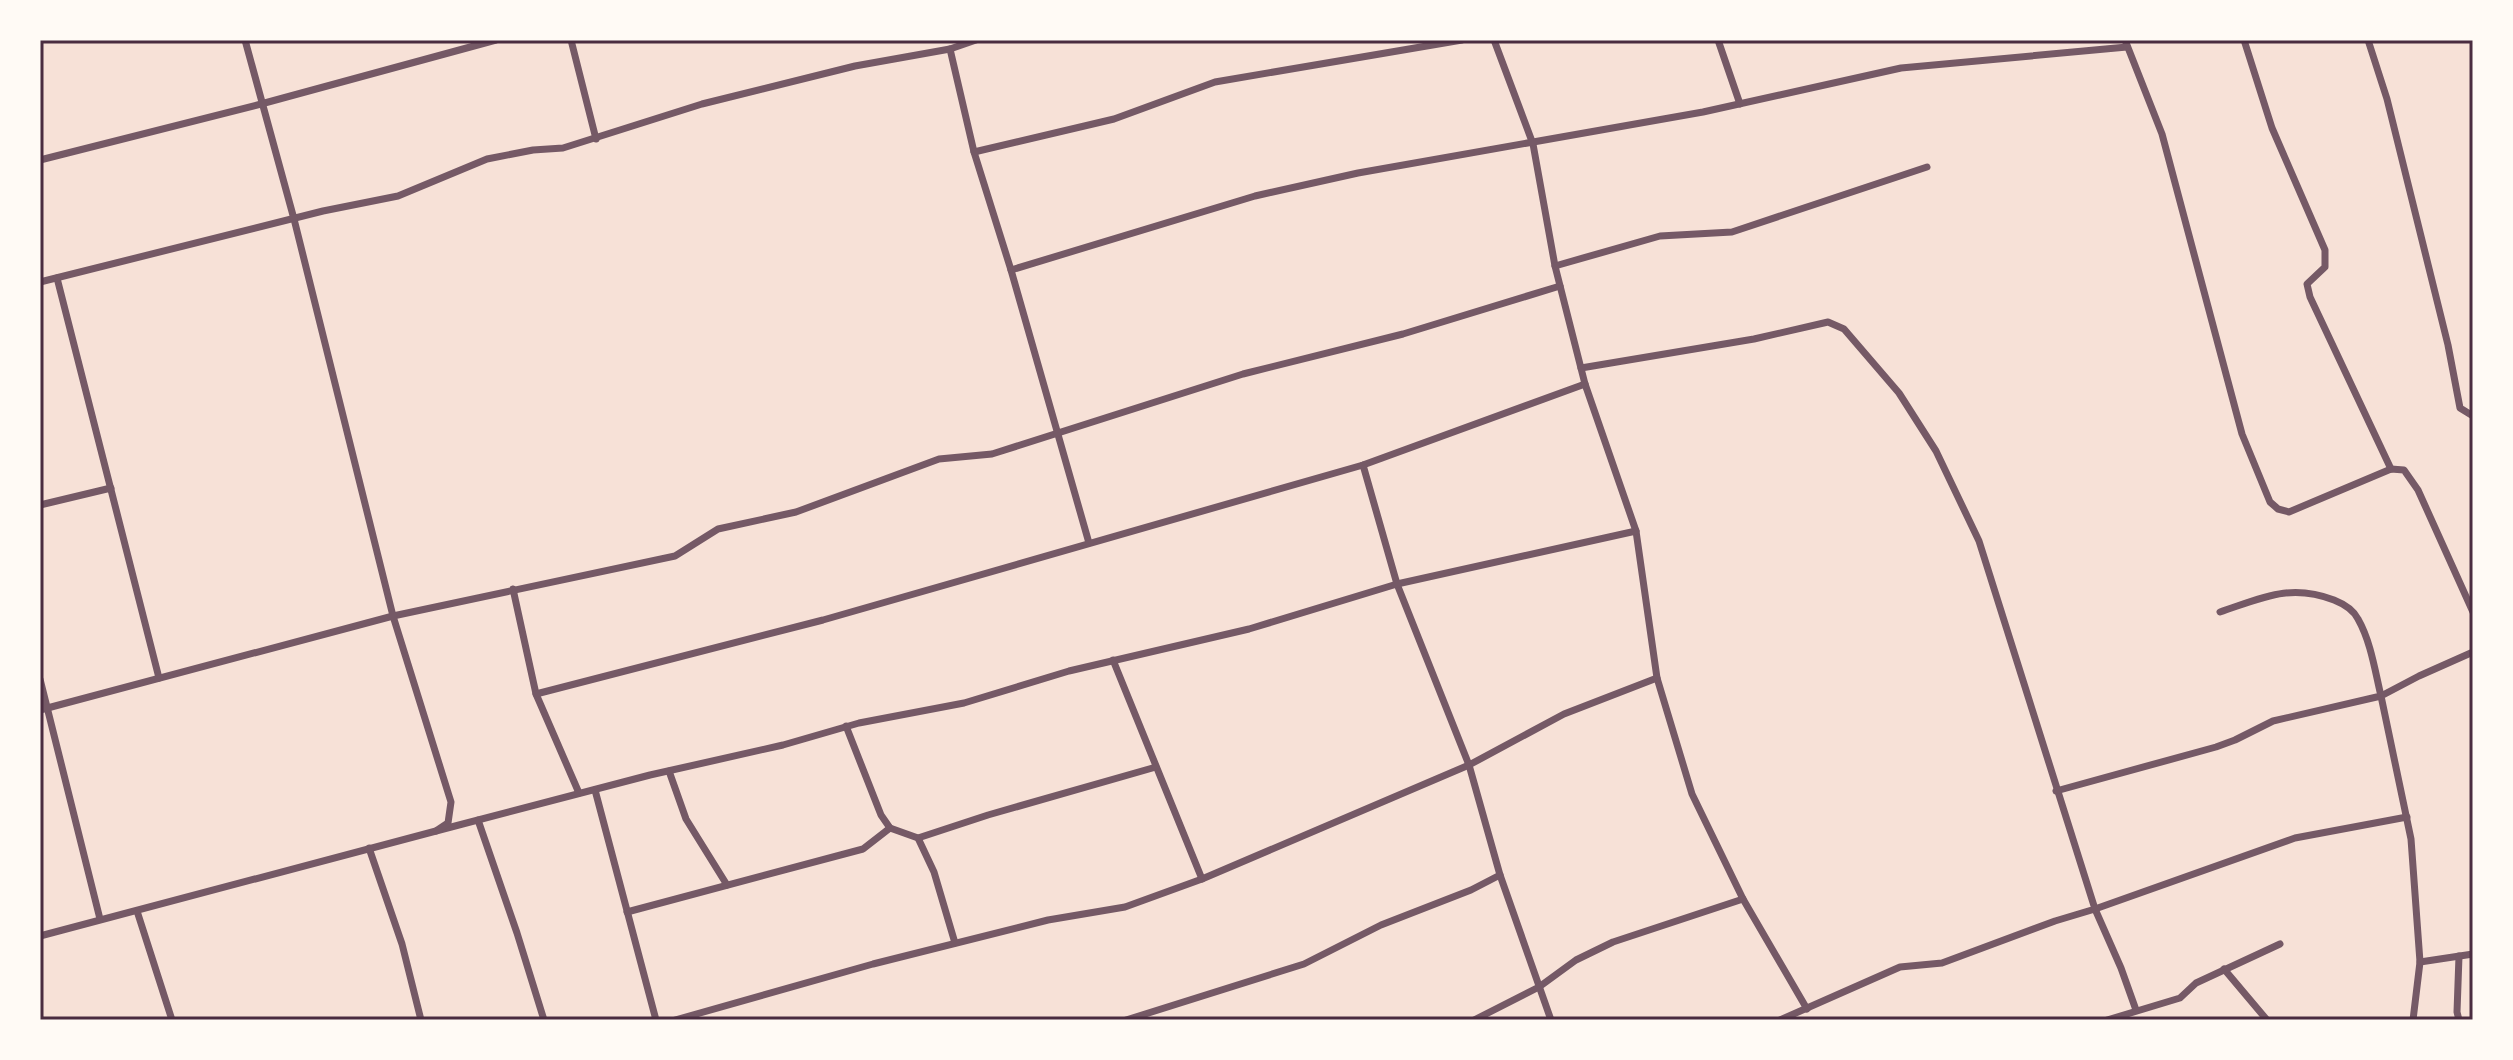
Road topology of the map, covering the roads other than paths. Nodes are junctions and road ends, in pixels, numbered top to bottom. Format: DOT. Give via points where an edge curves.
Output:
graph roads {
  1 [pos="245,40"];
  2 [pos="496,40"];
  3 [pos="571,40"];
  4 [pos="976,40"];
  5 [pos="1462,40"];
  6 [pos="1494,40"];
  7 [pos="1718,40"];
  8 [pos="2244,40"];
  9 [pos="2368,40"];
  10 [pos="2126,44"];
  11 [pos="950,49"];
  12 [pos="261,104"];
  13 [pos="1740,104"];
  14 [pos="596,139"];
  15 [pos="1533,144"];
  16 [pos="974,152"];
  17 [pos="40,160"];
  18 [pos="1927,167"];
  19 [pos="294,219"];
  20 [pos="1555,266"];
  21 [pos="1011,270"];
  22 [pos="57,278"];
  23 [pos="40,282"];
  24 [pos="1560,286"];
  25 [pos="1581,368"];
  26 [pos="1585,384"];
  27 [pos="2473,416"];
  28 [pos="1057,432"];
  29 [pos="1363,465"];
  30 [pos="2391,469"];
  31 [pos="111,488"];
  32 [pos="40,505"];
  33 [pos="1636,531"];
  34 [pos="1089,543"];
  35 [pos="1397,584"];
  36 [pos="513,589"];
  37 [pos="2220,612"];
  38 [pos="2473,612"];
  39 [pos="393,616"];
  40 [pos="2473,652"];
  41 [pos="1113,660"];
  42 [pos="159,678"];
  43 [pos="1657,678"];
  44 [pos="40,679"];
  45 [pos="536,694"];
  46 [pos="2381,696"];
  47 [pos="44,709"];
  48 [pos="846,726"];
  49 [pos="1469,765"];
  50 [pos="1156,767"];
  51 [pos="669,771"];
  52 [pos="595,790"];
  53 [pos="2056,791"];
  54 [pos="579,793"];
  55 [pos="2407,817"];
  56 [pos="478,820"];
  57 [pos="890,828"];
  58 [pos="436,831"];
  59 [pos="918,838"];
  60 [pos="369,848"];
  61 [pos="1500,875"];
  62 [pos="1202,879"];
  63 [pos="727,885"];
  64 [pos="1743,899"];
  65 [pos="2095,909"];
  66 [pos="137,911"];
  67 [pos="627,912"];
  68 [pos="100,919"];
  69 [pos="40,936"];
  70 [pos="955,943"];
  71 [pos="2280,944"];
  72 [pos="2473,954"];
  73 [pos="2459,956"];
  74 [pos="2420,962"];
  75 [pos="2224,969"];
  76 [pos="1539,987"];
  77 [pos="1807,1009"];
  78 [pos="2136,1010"];
  79 [pos="172,1020"];
  80 [pos="421,1020"];
  81 [pos="544,1020"];
  82 [pos="656,1020"];
  83 [pos="675,1020"];
  84 [pos="1126,1020"];
  85 [pos="1474,1020"];
  86 [pos="1551,1020"];
  87 [pos="1780,1020"];
  88 [pos="2107,1020"];
  89 [pos="2267,1020"];
  90 [pos="2413,1020"];
  91 [pos="2459,1020"];
  1 -- 12 [label="street"];
  2 -- 12 [label="street"];
  3 -- 14 [label="street"];
  4 -- 11 [label="street"];
  5 -- 16 [label="street" via="1215,82 1114,119"];
  6 -- 15 [label="street"];
  7 -- 13 [label="street"];
  8 -- 30 [label="street" via="2272,128 2325,250 2325,267 2307,284 2310,297"];
  9 -- 27 [label="street" via="2387,99 2460,408"];
  10 -- 13 [label="street" via="1901,68"];
  10 -- 30 [label="street" via="2162,134 2242,434 2270,502 2289,512"];
  11 -- 14 [label="street" via="702,104"];
  11 -- 16 [label="street"];
  12 -- 17 [label="street"];
  12 -- 19 [label="street"];
  13 -- 15 [label="street"];
  14 -- 19 [label="street" via="487,159 398,196"];
  15 -- 20 [label="street"];
  15 -- 21 [label="street" via="1255,196"];
  16 -- 21 [label="street"];
  18 -- 20 [label="street" via="1732,232 1660,236"];
  19 -- 22 [label="street"];
  19 -- 39 [label="street"];
  20 -- 24 [label="street"];
  21 -- 28 [label="street"];
  22 -- 23 [label="street"];
  22 -- 31 [label="street"];
  24 -- 25 [label="street"];
  24 -- 28 [label="street"];
  25 -- 26 [label="street"];
  25 -- 53 [label="street" via="1828,322 1844,329 1899,393 1936,451 1979,541"];
  26 -- 29 [label="street"];
  26 -- 33 [label="street"];
  28 -- 34 [label="street"];
  28 -- 36 [label="street" via="992,454 939,459 796,512 718,529 675,556"];
  29 -- 34 [label="street"];
  29 -- 35 [label="street"];
  30 -- 38 [label="street" via="2404,470 2418,490"];
  31 -- 32 [label="street"];
  31 -- 42 [label="street"];
  33 -- 35 [label="street"];
  33 -- 43 [label="street"];
  34 -- 45 [label="street" via="837,616"];
  35 -- 41 [label="street" via="1249,629"];
  35 -- 49 [label="street"];
  36 -- 39 [label="street"];
  36 -- 45 [label="street"];
  37 -- 46 [label="street" via="2299,590 2345,604 2357,615 2366,637"];
  39 -- 42 [label="street"];
  39 -- 58 [label="street" via="451,802 448,823"];
  40 -- 46 [label="street"];
  41 -- 48 [label="street" via="964,703"];
  41 -- 50 [label="street"];
  42 -- 47 [label="street"];
  43 -- 49 [label="street" via="1564,714"];
  43 -- 64 [label="street" via="1692,794"];
  44 -- 47 [label="street"];
  45 -- 54 [label="street"];
  46 -- 53 [label="street" via="2273,721 2216,747"];
  46 -- 55 [label="street"];
  47 -- 68 [label="street"];
  48 -- 51 [label="street"];
  48 -- 57 [label="street"];
  49 -- 61 [label="street"];
  49 -- 62 [label="street"];
  50 -- 59 [label="street"];
  50 -- 62 [label="street"];
  51 -- 52 [label="street"];
  51 -- 63 [label="street" via="686,819"];
  52 -- 54 [label="street"];
  52 -- 67 [label="street"];
  53 -- 65 [label="street"];
  54 -- 56 [label="street"];
  55 -- 65 [label="street" via="2295,838"];
  55 -- 74 [label="street"];
  56 -- 58 [label="street"];
  56 -- 81 [label="street"];
  57 -- 59 [label="street"];
  57 -- 63 [label="street" via="863,849"];
  58 -- 60 [label="street"];
  59 -- 70 [label="street"];
  60 -- 66 [label="street"];
  60 -- 80 [label="street"];
  61 -- 76 [label="street"];
  61 -- 84 [label="street" via="1304,964"];
  62 -- 70 [label="street" via="1125,907"];
  63 -- 67 [label="street"];
  64 -- 76 [label="street" via="1613,942"];
  64 -- 77 [label="street"];
  65 -- 77 [label="street" via="1942,963 1900,967"];
  65 -- 78 [label="street"];
  66 -- 68 [label="street"];
  66 -- 79 [label="street"];
  67 -- 82 [label="street"];
  68 -- 69 [label="street"];
  70 -- 83 [label="street"];
  71 -- 75 [label="street"];
  72 -- 73 [label="street"];
  73 -- 74 [label="street"];
  73 -- 91 [label="street"];
  74 -- 90 [label="street"];
  75 -- 78 [label="street" via="2180,998"];
  75 -- 89 [label="street"];
  76 -- 85 [label="street"];
  76 -- 86 [label="street"];
  77 -- 87 [label="street"];
  78 -- 88 [label="street"];
}
